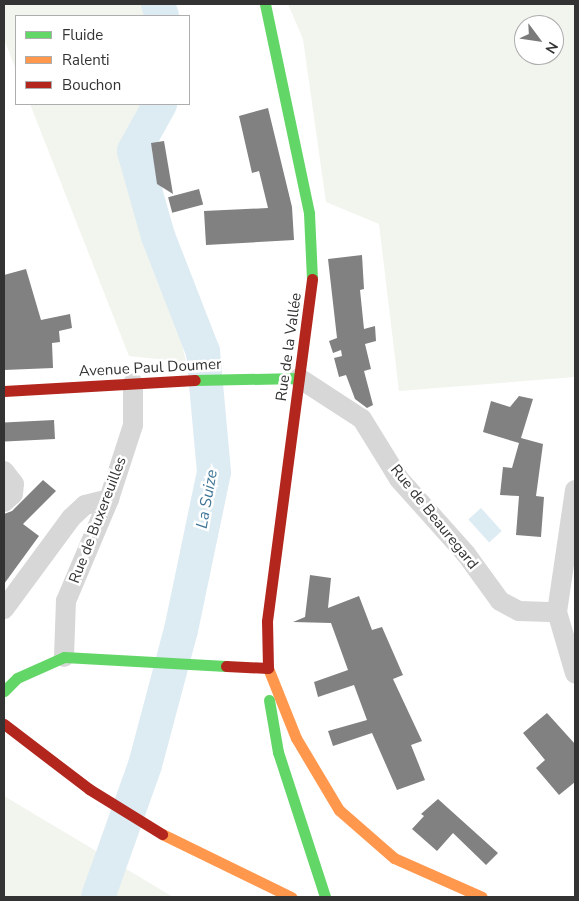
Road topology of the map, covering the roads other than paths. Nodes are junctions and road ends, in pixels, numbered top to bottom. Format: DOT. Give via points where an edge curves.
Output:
graph roads {
  1 [pos="265,4"];
  2 [pos="299,378"];
  3 [pos="133,383"];
  4 [pos="4,391"];
  5 [pos="4,471"];
  6 [pos="575,490"];
  7 [pos="109,499"];
  8 [pos="4,502"];
  9 [pos="4,610"];
  10 [pos="557,612"];
  11 [pos="64,658"];
  12 [pos="268,668"];
  13 [pos="575,673"];
  14 [pos="4,691"];
  15 [pos="6,726"];
  16 [pos="287,896"];
  17 [pos="325,897"];
  18 [pos="482,897"];
  1 -- 2 [label="main road, Rue de la Vallée" via="309,213 312,289"];
  2 -- 3 [label="main road, Avenue Paul Doumer"];
  2 -- 10 [label="street, Rue de Beauregard" via="362,419 399,479 466,554 500,601 519,611"];
  2 -- 12 [label="main road, Rue de la Vallée" via="267,621"];
  3 -- 4 [label="main road, Avenue Paul Doumer"];
  3 -- 7 [label="street, Rue de Buxereuilles" via="133,425"];
  5 -- 8 [label="street" via="14,484 13,494"];
  6 -- 10 [label="street"];
  7 -- 9 [label="street" via="85,505 71,518"];
  7 -- 11 [label="street, Rue de Buxereuilles" via="66,600"];
  10 -- 13 [label="street"];
  11 -- 12 [label="main road"];
  11 -- 14 [label="main road" via="16,678"];
  12 -- 17 [label="main road, Rue de la Vallée" via="269,706 278,752"];
  12 -- 18 [label="main road" via="296,738 340,810 394,858"];
  15 -- 16 [label="main road" via="119,808 176,843"];
}
